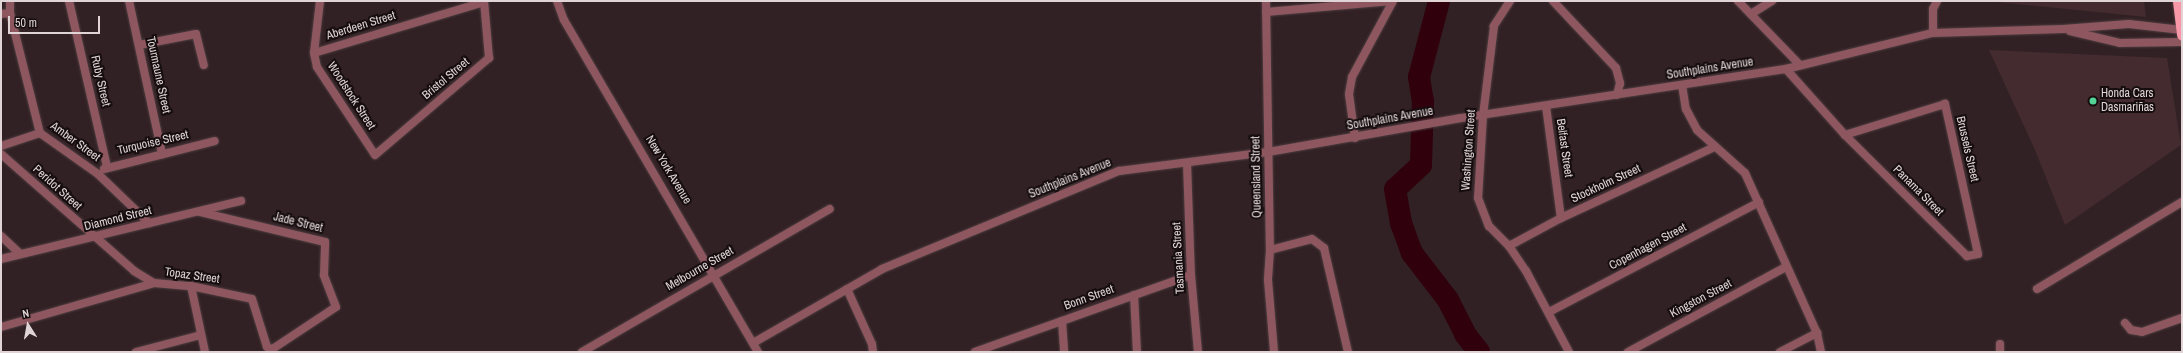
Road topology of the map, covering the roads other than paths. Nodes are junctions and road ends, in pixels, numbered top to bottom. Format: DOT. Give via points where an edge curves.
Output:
graph roads {
  1 [pos="10,1"];
  2 [pos="69,1"];
  3 [pos="130,1"];
  4 [pos="320,1"];
  5 [pos="484,1"];
  6 [pos="556,1"];
  7 [pos="1266,1"];
  8 [pos="1392,1"];
  9 [pos="1510,1"];
  10 [pos="1552,1"];
  11 [pos="1738,1"];
  12 [pos="1772,1"];
  13 [pos="1937,1"];
  14 [pos="2178,1"];
  15 [pos="10,12"];
  16 [pos="1266,12"];
  17 [pos="1,14"];
  18 [pos="1751,14"];
  19 [pos="2063,29"];
  20 [pos="2182,32"];
  21 [pos="1933,33"];
  22 [pos="2182,42"];
  23 [pos="139,45"];
  24 [pos="314,53"];
  25 [pos="1800,64"];
  26 [pos="204,65"];
  27 [pos="1786,69"];
  28 [pos="1682,85"];
  29 [pos="1617,95"];
  30 [pos="1546,106"];
  31 [pos="1483,115"];
  32 [pos="40,133"];
  33 [pos="1845,135"];
  34 [pos="1355,138"];
  35 [pos="215,141"];
  36 [pos="1,146"];
  37 [pos="1715,147"];
  38 [pos="1268,152"];
  39 [pos="1,154"];
  40 [pos="162,154"];
  41 [pos="375,155"];
  42 [pos="1187,163"];
  43 [pos="107,167"];
  44 [pos="98,174"];
  45 [pos="241,201"];
  46 [pos="1759,202"];
  47 [pos="2182,202"];
  48 [pos="830,209"];
  49 [pos="200,212"];
  50 [pos="1561,218"];
  51 [pos="149,223"];
  52 [pos="1,236"];
  53 [pos="96,237"];
  54 [pos="1509,246"];
  55 [pos="1270,250"];
  56 [pos="19,253"];
  57 [pos="1978,254"];
  58 [pos="1,259"];
  59 [pos="1786,267"];
  60 [pos="715,274"];
  61 [pos="1191,275"];
  62 [pos="154,282"];
  63 [pos="191,286"];
  64 [pos="847,289"];
  65 [pos="2037,289"];
  66 [pos="1134,295"];
  67 [pos="336,306"];
  68 [pos="1549,312"];
  69 [pos="2182,318"];
  70 [pos="1062,321"];
  71 [pos="2125,323"];
  72 [pos="1,327"];
  73 [pos="1817,333"];
  74 [pos="201,335"];
  75 [pos="753,343"];
  76 [pos="995,348"];
  77 [pos="136,352"];
  78 [pos="205,352"];
  79 [pos="582,352"];
  80 [pos="758,352"];
  81 [pos="873,352"];
  82 [pos="975,352"];
  83 [pos="1064,352"];
  84 [pos="1137,352"];
  85 [pos="1198,352"];
  86 [pos="1274,352"];
  87 [pos="1348,352"];
  88 [pos="1569,352"];
  89 [pos="1628,352"];
  90 [pos="1780,352"];
  91 [pos="1821,352"];
  1 -- 15 [label="street, Amber Street"];
  2 -- 43 [label="street, Ruby Street"];
  3 -- 23 [label="street, Tourmaune Street"];
  4 -- 24 [label="street, Woodstock Street"];
  5 -- 24 [label="street, Aberdeen Street"];
  5 -- 41 [label="street, Bristol Street" via="489,58"];
  6 -- 60 [label="street, New York Avenue" via="568,26"];
  7 -- 16 [label="street, Queensland Street"];
  8 -- 16 [label="street"];
  8 -- 34 [label="street" via="1352,77 1349,94"];
  9 -- 31 [label="street, Washington Street" via="1494,26"];
  10 -- 29 [label="street" via="1616,68 1620,83"];
  11 -- 18 [label="street"];
  12 -- 18 [label="street"];
  13 -- 21 [label="street" via="1933,9"];
  14 -- 20 [label="highway"];
  15 -- 17 [label="street"];
  15 -- 32 [label="street, Amber Street"];
  16 -- 38 [label="street, Queensland Street"];
  18 -- 25 [label="street"];
  19 -- 20 [label="street, Southplains Avenue" via="2130,24"];
  19 -- 21 [label="street, Southplains Avenue"];
  19 -- 22 [label="street, Southplains Avenue" via="2120,43"];
  21 -- 25 [label="street, Southplains Avenue"];
  23 -- 26 [label="street" via="196,34"];
  23 -- 40 [label="street, Tourmaune Street"];
  24 -- 41 [label="street, Woodstock Street" via="317,67"];
  25 -- 27 [label="street, Southplains Avenue"];
  27 -- 28 [label="street, Southplains Avenue"];
  27 -- 33 [label="street"];
  28 -- 29 [label="street, Southplains Avenue"];
  28 -- 37 [label="street" via="1690,119 1697,130"];
  29 -- 30 [label="street, Southplains Avenue"];
  30 -- 31 [label="street, Southplains Avenue"];
  30 -- 50 [label="street, Belfast Street"];
  31 -- 34 [label="street, Southplains Avenue"];
  31 -- 54 [label="street, Washington Street" via="1478,198 1482,213 1490,226"];
  32 -- 36 [label="street"];
  32 -- 44 [label="street, Amber Street"];
  33 -- 57 [label="street, Panama Street" via="1967,256"];
  33 -- 57 [label="street, Brussels Street" via="1945,104"];
  34 -- 38 [label="street, Southplains Avenue"];
  35 -- 40 [label="street, Turquoise Street"];
  37 -- 46 [label="street" via="1745,173"];
  37 -- 50 [label="street, Stockholm Street"];
  38 -- 42 [label="street, Southplains Avenue"];
  38 -- 55 [label="street, Queensland Street"];
  39 -- 53 [label="street, Peridot Street"];
  40 -- 43 [label="street, Turquoise Street"];
  42 -- 61 [label="street, Tasmania Street"];
  42 -- 64 [label="street, Southplains Avenue" via="1119,171 882,269"];
  43 -- 44 [label="street, Turquoise Street"];
  44 -- 51 [label="street, Amber Street"];
  45 -- 49 [label="street, Diamond Street"];
  46 -- 59 [label="street"];
  46 -- 68 [label="street, Copenhagen Street"];
  47 -- 65 [label="street"];
  48 -- 60 [label="street, Melbourne Street"];
  49 -- 51 [label="street, Diamond Street"];
  49 -- 67 [label="street, Jade Street" via="325,242 324,275"];
  50 -- 54 [label="street, Stockholm Street"];
  51 -- 53 [label="street, Diamond Street"];
  52 -- 56 [label="street"];
  53 -- 56 [label="street, Diamond Street"];
  53 -- 62 [label="street, Peridot Street" via="134,271"];
  54 -- 68 [label="street, Washington Street"];
  55 -- 86 [label="street, Queensland Street" via="1268,280"];
  55 -- 87 [label="street" via="1312,239 1324,248"];
  56 -- 58 [label="street, Diamond Street"];
  59 -- 73 [label="street"];
  59 -- 89 [label="street, Kingston Street"];
  60 -- 75 [label="street, New York Avenue"];
  60 -- 79 [label="street, Melbourne Street"];
  61 -- 66 [label="street, Bonn Street"];
  61 -- 85 [label="street, Tasmania Street"];
  62 -- 63 [label="street, Topaz Street"];
  62 -- 72 [label="street, Topaz Street"];
  63 -- 67 [label="street, Topaz Street" via="252,299 267,347 270,349"];
  63 -- 74 [label="street"];
  64 -- 75 [label="street, Southplains Avenue"];
  64 -- 81 [label="street" via="872,344"];
  66 -- 70 [label="street, Bonn Street"];
  66 -- 84 [label="street"];
  68 -- 88 [label="street, Washington Street"];
  69 -- 71 [label="street" via="2142,332 2131,330"];
  70 -- 76 [label="street, Bonn Street"];
  70 -- 83 [label="street"];
  73 -- 90 [label="street"];
  73 -- 91 [label="street"];
  74 -- 77 [label="street"];
  74 -- 78 [label="street"];
  75 -- 80 [label="street, New York Avenue"];
  76 -- 82 [label="street, Bonn Street"];
}
